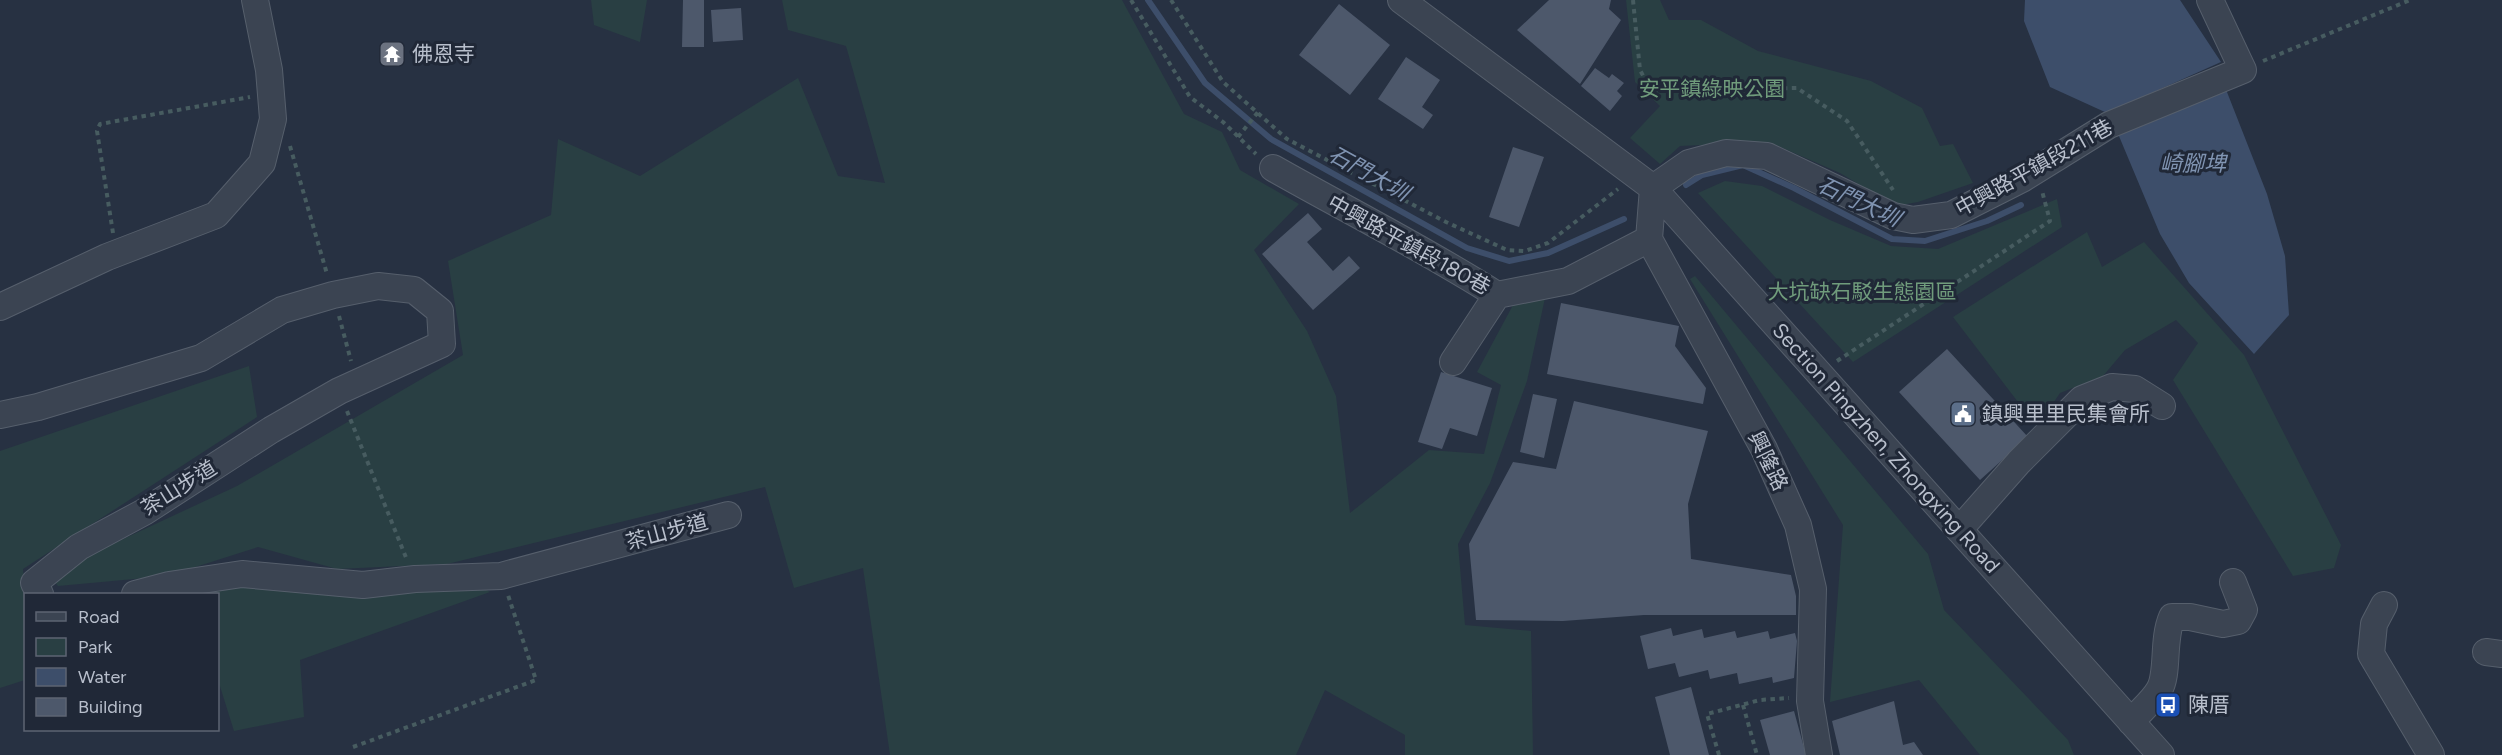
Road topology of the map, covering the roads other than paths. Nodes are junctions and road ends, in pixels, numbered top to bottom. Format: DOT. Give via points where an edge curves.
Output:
graph roads {
  1 [pos="255,0"];
  2 [pos="1401,0"];
  3 [pos="2210,0"];
  4 [pos="1273,168"];
  5 [pos="1644,181"];
  6 [pos="1649,239"];
  7 [pos="1497,296"];
  8 [pos="0,307"];
  9 [pos="1453,362"];
  10 [pos="2162,406"];
  11 [pos="0,415"];
  12 [pos="728,515"];
  13 [pos="1959,530"];
  14 [pos="2233,582"];
  15 [pos="39,593"];
  16 [pos="139,593"];
  17 [pos="2384,605"];
  18 [pos="2131,722"];
  19 [pos="1819,755"];
  20 [pos="2161,755"];
  21 [pos="2431,755"];
  1 -- 8 [label="street" via="269,70 273,119 262,163 216,215 117,253"];
  2 -- 5 [label="street, Section Pingzhen, Zhongxing Road"];
  3 -- 5 [label="street, 中興路平鎮段211巷" via="2243,70 2109,125 1951,215 1913,220 1893,216 1767,156 1726,153"];
  4 -- 7 [label="street, 中興路平鎮段180巷" via="1449,265"];
  5 -- 6 [label="street"];
  5 -- 13 [label="street, Section Pingzhen, Zhongxing Road"];
  6 -- 7 [label="street, 中興路平鎮段180巷" via="1568,280"];
  6 -- 19 [label="street, 興隆路" via="1764,448 1798,525 1813,589 1810,700"];
  7 -- 9 [label="street"];
  10 -- 13 [label="street" via="2135,389 2112,387 2082,399"];
  11 -- 15 [label="street, 茶山步道" via="201,358 282,310 333,295 378,286 414,290 440,310 442,344 339,391 144,512 79,547 34,583"];
  12 -- 16 [label="street, 茶山步道" via="501,576 363,585 242,574"];
  13 -- 18 [label="street, Section Pingzhen, Zhongxing Road"];
  14 -- 18 [label="street" via="2244,610 2238,621 2223,624 2172,617 2164,645 2160,689"];
  17 -- 21 [label="street" via="2374,624 2371,654"];
  18 -- 20 [label="street, Section Pingzhen, Zhongxing Road"];
}
